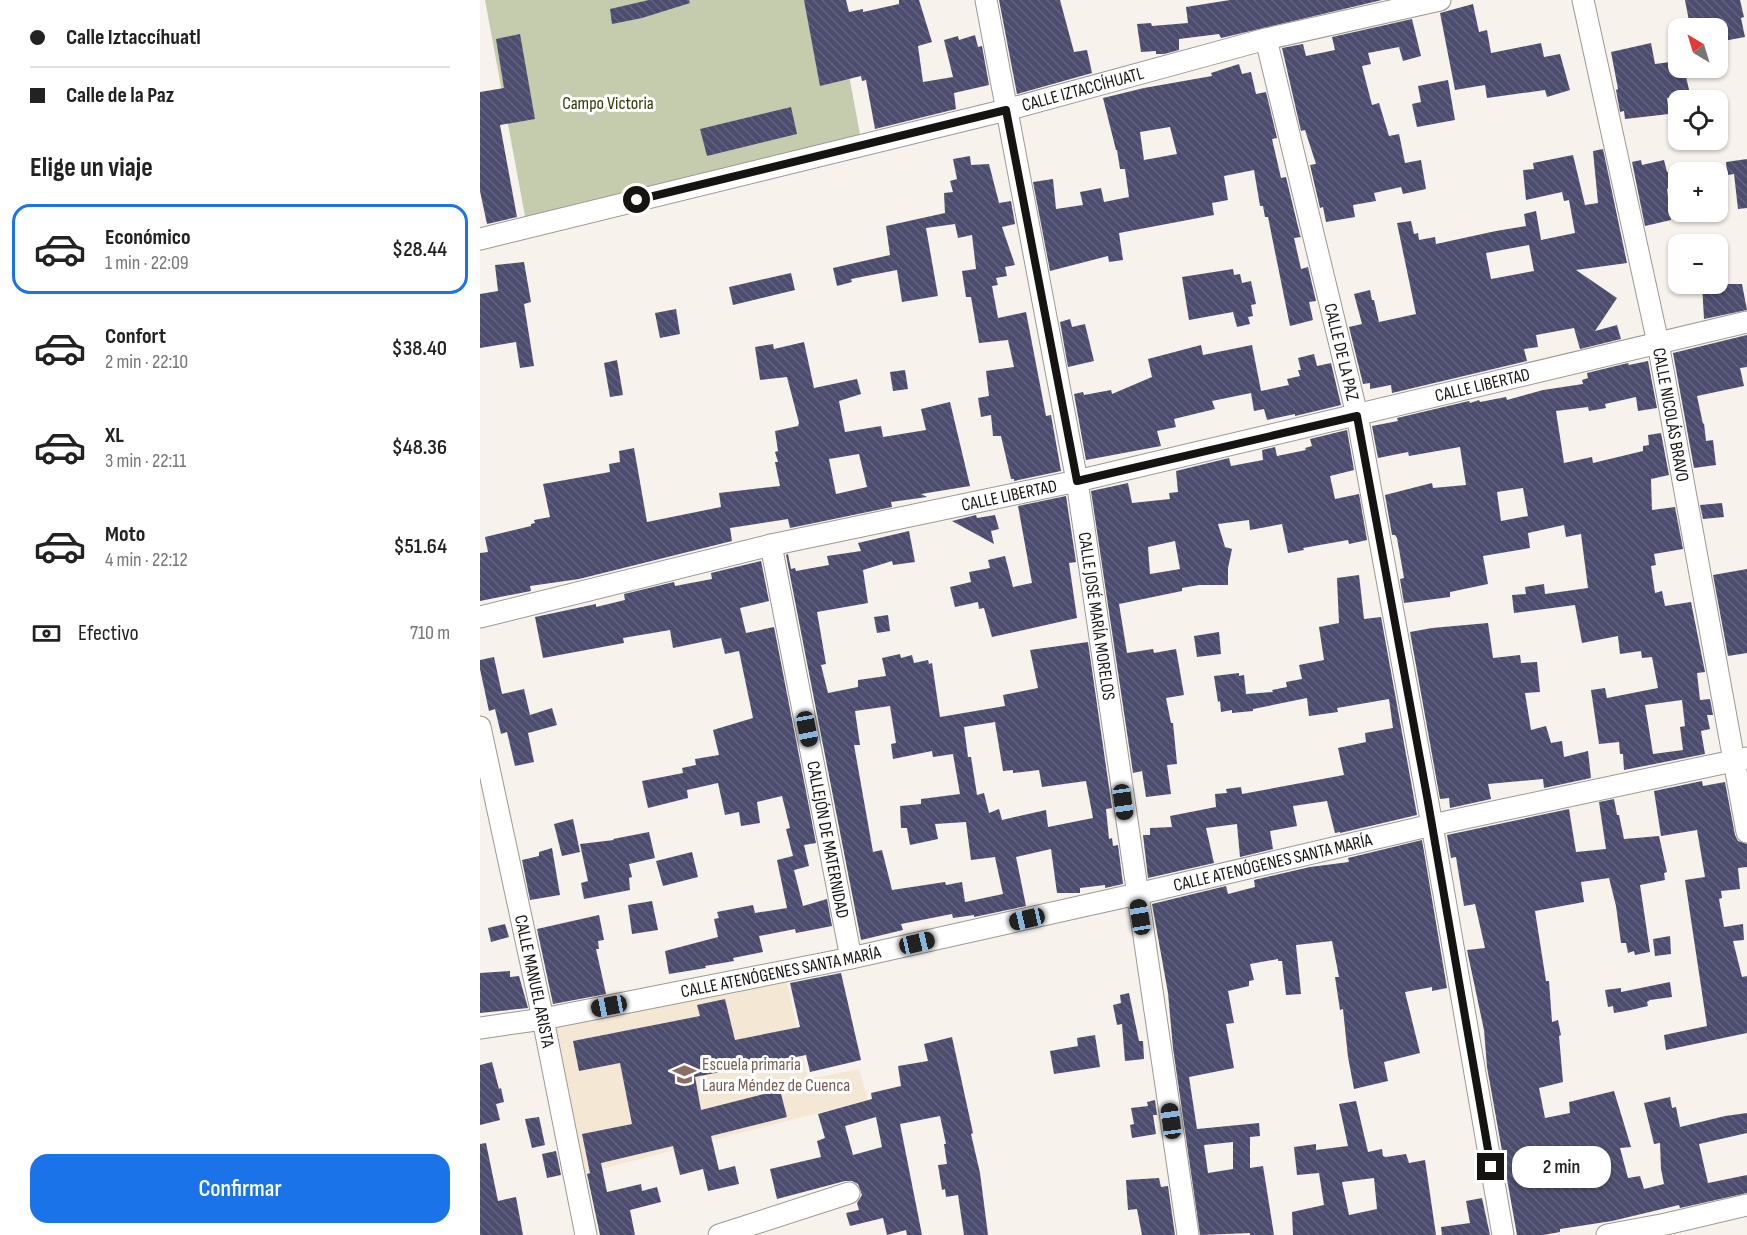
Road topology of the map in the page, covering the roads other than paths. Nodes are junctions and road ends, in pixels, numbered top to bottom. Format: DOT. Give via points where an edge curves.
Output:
graph roads {
  1 [pos="986,0"];
  2 [pos="1440,0"];
  3 [pos="1583,0"];
  4 [pos="1266,39"];
  5 [pos="1006,110"];
  6 [pos="480,239"];
  7 [pos="1747,322"];
  8 [pos="1658,343"];
  9 [pos="1357,416"];
  10 [pos="1077,481"];
  11 [pos="771,546"];
  12 [pos="480,617"];
  13 [pos="480,727"];
  14 [pos="1741,759"];
  15 [pos="1432,825"];
  16 [pos="1747,832"];
  17 [pos="1137,894"];
  18 [pos="851,958"];
  19 [pos="543,1019"];
  20 [pos="480,1028"];
  21 [pos="849,1193"];
  22 [pos="1747,1205"];
  23 [pos="586,1235"];
  24 [pos="718,1235"];
  25 [pos="1188,1235"];
  26 [pos="1503,1235"];
  27 [pos="1607,1235"];
  1 -- 5 [label="street, CALLE JOSÉ MARÍA MORELOS"];
  2 -- 4 [label="street, CALLE IZTACCÍHUATL"];
  3 -- 8 [label="street, CALLE NICOLÁS BRAVO"];
  4 -- 5 [label="street, CALLE IZTACCÍHUATL"];
  4 -- 9 [label="street, CALLE DE LA PAZ"];
  5 -- 6 [label="street, CALLE IZTACCÍHUATL"];
  5 -- 10 [label="street, CALLE JOSÉ MARÍA MORELOS"];
  7 -- 8 [label="street, CALLE LIBERTAD"];
  8 -- 9 [label="street, CALLE LIBERTAD"];
  8 -- 14 [label="street, CALLE NICOLÁS BRAVO"];
  9 -- 10 [label="street, CALLE LIBERTAD"];
  9 -- 15 [label="street, CALLE DE LA PAZ"];
  10 -- 11 [label="street, CALLE LIBERTAD"];
  10 -- 17 [label="street, CALLE JOSÉ MARÍA MORELOS"];
  11 -- 12 [label="street, CALLE LIBERTAD"];
  11 -- 18 [label="street, CALLEJÓN DE MATERNIDAD"];
  13 -- 19 [label="street, CALLE MANUEL ARISTA"];
  14 -- 15 [label="street, CALLE ATENÓGENES SANTA MARÍA"];
  14 -- 16 [label="street, CALLE NICOLÁS BRAVO"];
  15 -- 17 [label="street, CALLE ATENÓGENES SANTA MARÍA"];
  15 -- 26 [label="street, CALLE DE LA PAZ"];
  17 -- 18 [label="street, CALLE ATENÓGENES SANTA MARÍA"];
  17 -- 25 [label="street, CALLE JOSÉ MARÍA MORELOS"];
  18 -- 19 [label="street, CALLE ATENÓGENES SANTA MARÍA"];
  19 -- 20 [label="street, CALLE ATENÓGENES SANTA MARÍA"];
  19 -- 23 [label="street, CALLE MANUEL ARISTA"];
  21 -- 24 [label="street"];
  22 -- 27 [label="street"];
}
